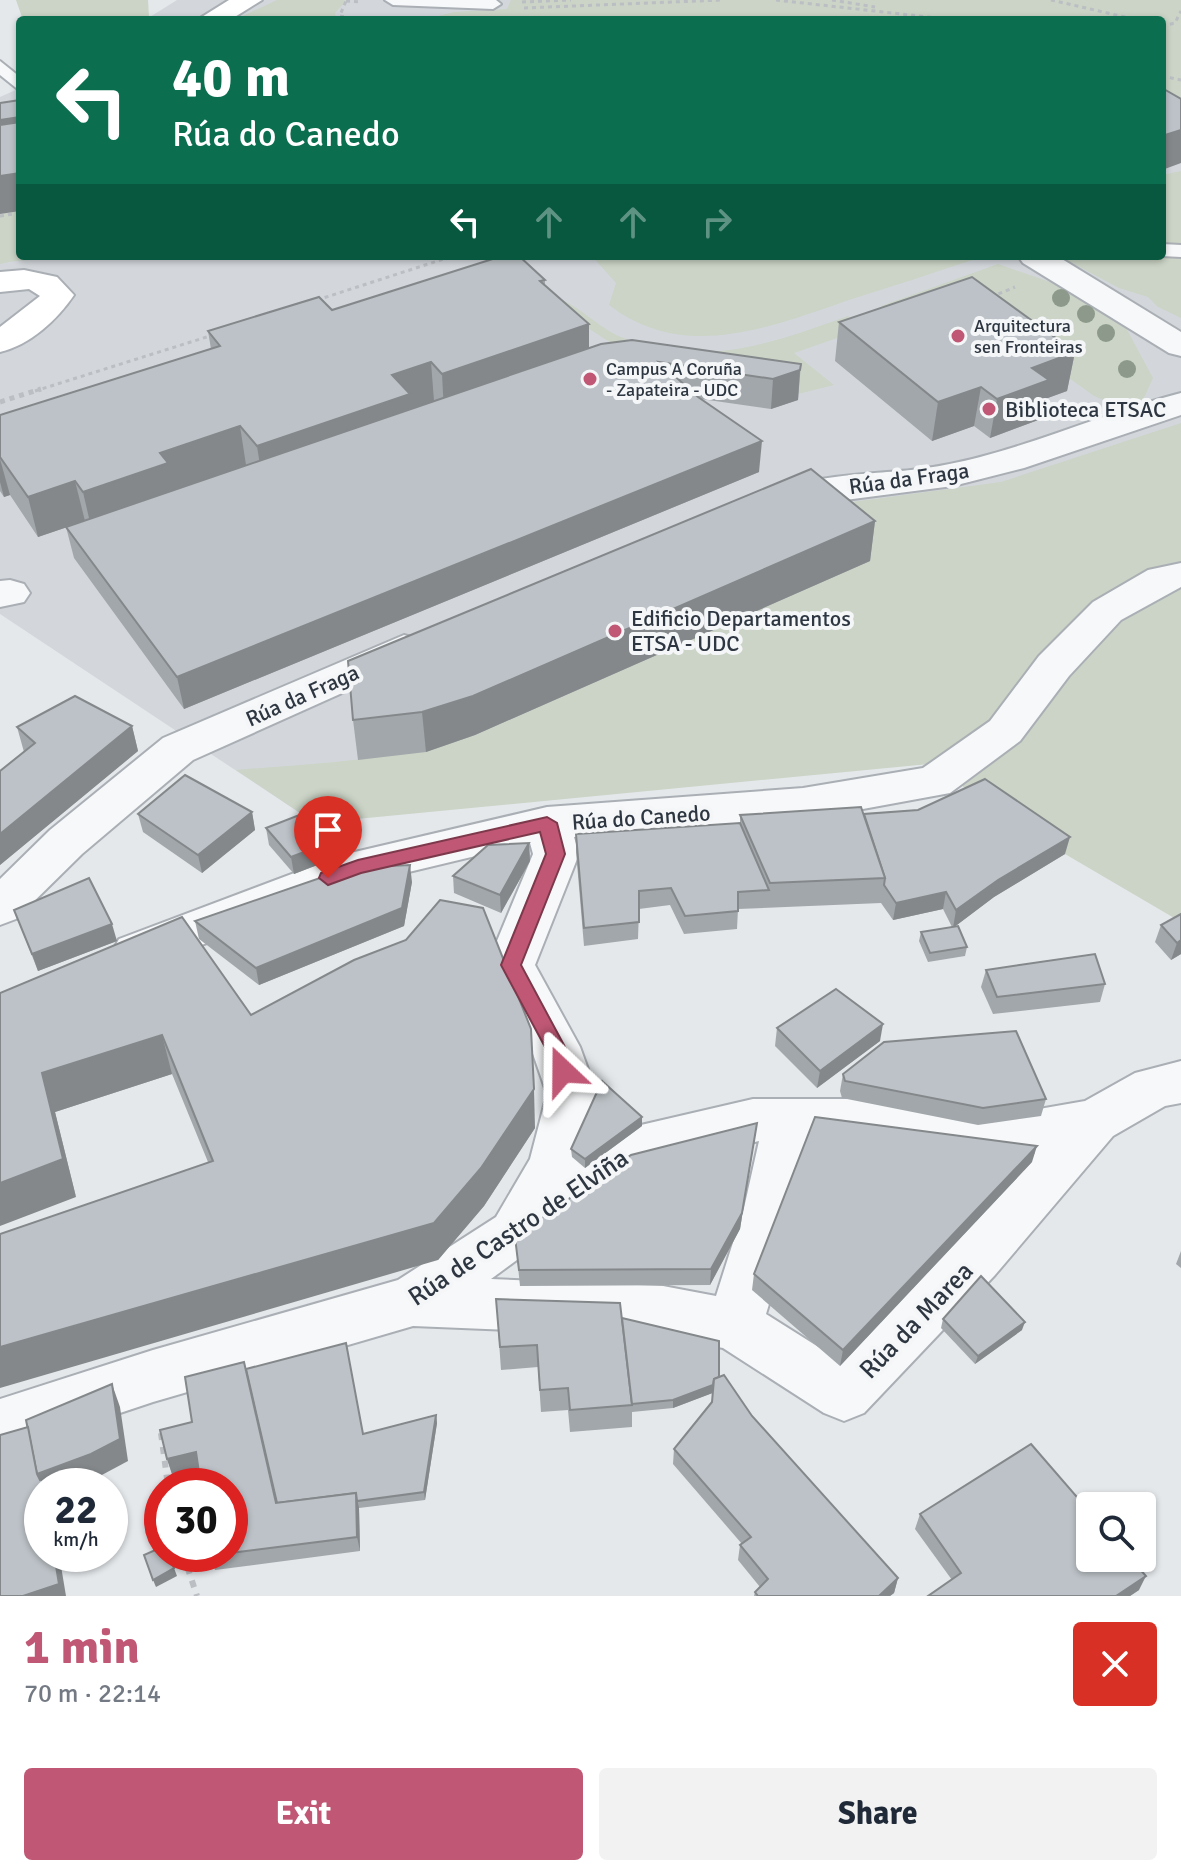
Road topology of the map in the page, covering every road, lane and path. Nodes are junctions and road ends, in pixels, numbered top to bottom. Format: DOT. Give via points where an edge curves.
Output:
graph roads {
  1 [pos="249,0"];
  2 [pos="347,0"];
  3 [pos="393,0"];
  4 [pos="571,0"];
  5 [pos="722,0"];
  6 [pos="776,0"];
  7 [pos="832,0"];
  8 [pos="1051,0"];
  9 [pos="362,2"];
  10 [pos="493,4"];
  11 [pos="521,8"];
  12 [pos="1181,11"];
  13 [pos="218,16"];
  14 [pos="922,16"];
  15 [pos="931,16"];
  16 [pos="1121,16"];
  17 [pos="1175,23"];
  18 [pos="1166,24"];
  19 [pos="1181,26"];
  20 [pos="0,66"];
  21 [pos="16,97"];
  22 [pos="441,260"];
  23 [pos="1030,269"];
  24 [pos="0,282"];
  25 [pos="985,299"];
  26 [pos="304,305"];
  27 [pos="1142,322"];
  28 [pos="214,334"];
  29 [pos="0,342"];
  30 [pos="1180,348"];
  31 [pos="0,402"];
  32 [pos="1167,408"];
  33 [pos="746,517"];
  34 [pos="1181,575"];
  35 [pos="436,635"];
  36 [pos="547,823"];
  37 [pos="0,907"];
  38 [pos="104,964"];
  39 [pos="1172,1073"];
  40 [pos="789,1120"];
  41 [pos="1095,1121"];
  42 [pos="510,1237"];
  43 [pos="413,1301"];
  44 [pos="735,1325"];
  45 [pos="153,1376"];
  46 [pos="0,1426"];
  47 [pos="166,1468"];
  48 [pos="189,1572"];
  49 [pos="197,1596"];
  1 -- 13 [label="street"];
  2 -- 9 [label="path"];
  3 -- 10 [label="lane"];
  4 -- 10 [label="path"];
  5 -- 11 [label="path"];
  6 -- 14 [label="path"];
  7 -- 15 [label="path"];
  8 -- 16 [label="path"];
  12 -- 17 [label="path"];
  17 -- 18 [label="path"];
  17 -- 19 [label="path"];
  20 -- 21 [label="lane"];
  22 -- 26 [label="path"];
  23 -- 25 [label="path"];
  23 -- 27 [label="street"];
  24 -- 29 [label="street" via="35,279 48,283 58,295 46,311"];
  27 -- 30 [label="street"];
  27 -- 32 [label="street, Rúa da Fraga" via="1172,378"];
  28 -- 31 [label="path"];
  32 -- 33 [label="street, Rúa da Fraga" via="950,476 808,492"];
  34 -- 36 [label="street, Rúa do Canedo" via="1162,579 1107,611 1054,666 1005,731 935,782 803,804"];
  35 -- 37 [label="street, Rúa da Fraga" via="178,749 66,842"];
  36 -- 38 [label="street, Rúa do Canedo" via="358,867"];
  36 -- 42 [label="street" via="556,854 511,965 555,1047 572,1094 555,1165"];
  39 -- 41 [label="street"];
  40 -- 41 [label="street, Rúa de Castro de Elviña" via="857,1120 987,1140"];
  40 -- 42 [label="street, Rúa de Castro de Elviña" via="753,1120 628,1150"];
  40 -- 44 [label="street" via="771,1208"];
  41 -- 44 [label="street, Rúa da Marea" via="976,1258 844,1394"];
  42 -- 43 [label="street, Rúa de Castro de Elviña"];
  43 -- 44 [label="street, Rúa da Marea" via="663,1311"];
  43 -- 45 [label="street, Rúa de Castro de Elviña"];
  45 -- 46 [label="street, Rúa de Castro de Elviña"];
  45 -- 47 [label="path"];
  48 -- 49 [label="path"];
}
